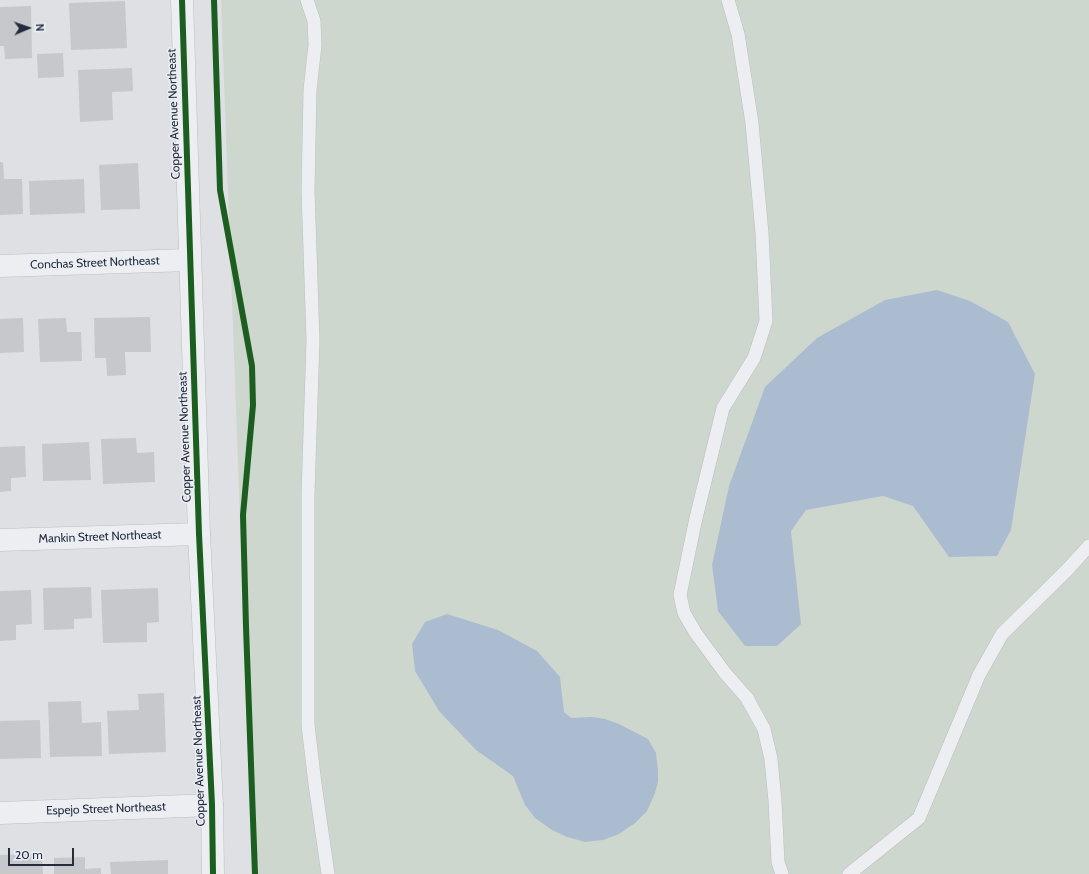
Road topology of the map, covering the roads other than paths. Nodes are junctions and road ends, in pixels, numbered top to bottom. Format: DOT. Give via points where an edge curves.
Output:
graph roads {
  1 [pos="182,0"];
  2 [pos="307,0"];
  3 [pos="728,0"];
  4 [pos="190,260"];
  5 [pos="0,266"];
  6 [pos="199,534"];
  7 [pos="0,540"];
  8 [pos="1089,546"];
  9 [pos="212,805"];
  10 [pos="0,813"];
  11 [pos="214,874"];
  12 [pos="328,874"];
  13 [pos="782,874"];
  14 [pos="849,874"];
  1 -- 4 [label="street, Copper Avenue Northeast"];
  2 -- 12 [label="lane" via="314,21 315,45 310,90 308,190 313,340 308,494 308,725"];
  3 -- 13 [label="lane" via="738,34 752,123 762,233 766,321 754,358 723,408 680,595 684,613 695,632 747,698 764,729 771,759 778,862"];
  4 -- 5 [label="street, Conchas Street Northeast"];
  4 -- 6 [label="street, Copper Avenue Northeast"];
  6 -- 7 [label="street, Mankin Street Northeast"];
  6 -- 9 [label="street, Copper Avenue Northeast"];
  8 -- 14 [label="lane" via="1002,634 979,675 919,818"];
  9 -- 10 [label="street, Espejo Street Northeast"];
  9 -- 11 [label="street, Copper Avenue Northeast"];
}
